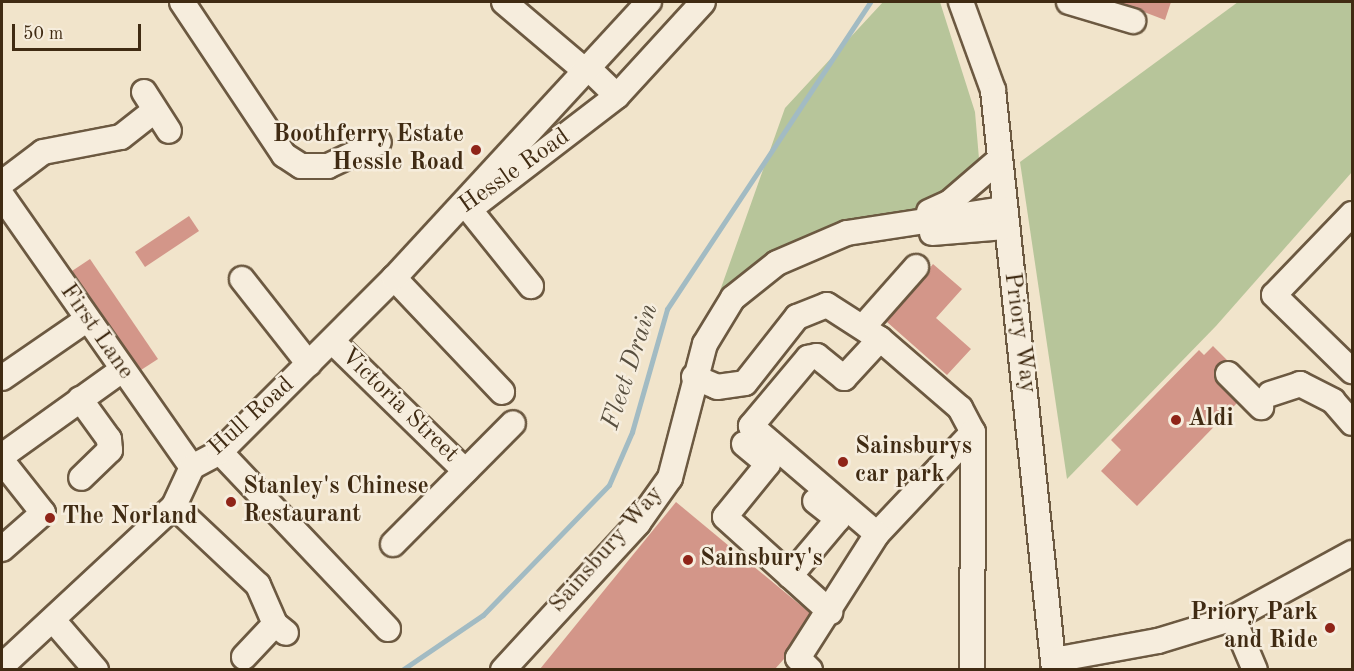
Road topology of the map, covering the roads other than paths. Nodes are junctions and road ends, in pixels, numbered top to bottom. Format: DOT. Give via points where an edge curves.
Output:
graph roads {
  1 [pos="182,2"];
  2 [pos="504,2"];
  3 [pos="649,2"];
  4 [pos="703,2"];
  5 [pos="961,2"];
  6 [pos="1069,2"];
  7 [pos="1132,21"];
  8 [pos="585,68"];
  9 [pos="617,96"];
  10 [pos="169,131"];
  11 [pos="379,142"];
  12 [pos="999,160"];
  13 [pos="2,183"];
  14 [pos="2,196"];
  15 [pos="461,213"];
  16 [pos="1353,214"];
  17 [pos="1004,218"];
  18 [pos="913,219"];
  19 [pos="840,239"];
  20 [pos="916,267"];
  21 [pos="394,278"];
  22 [pos="242,279"];
  23 [pos="531,286"];
  24 [pos="86,320"];
  25 [pos="872,333"];
  26 [pos="332,341"];
  27 [pos="309,364"];
  28 [pos="122,370"];
  29 [pos="1353,371"];
  30 [pos="1228,374"];
  31 [pos="694,377"];
  32 [pos="2,378"];
  33 [pos="502,392"];
  34 [pos="80,399"];
  35 [pos="513,423"];
  36 [pos="1353,423"];
  37 [pos="751,426"];
  38 [pos="973,432"];
  39 [pos="220,452"];
  40 [pos="2,456"];
  41 [pos="2,461"];
  42 [pos="768,464"];
  43 [pos="192,467"];
  44 [pos="465,471"];
  45 [pos="81,478"];
  46 [pos="174,506"];
  47 [pos="877,534"];
  48 [pos="393,544"];
  49 [pos="2,549"];
  50 [pos="1353,553"];
  51 [pos="790,576"];
  52 [pos="830,612"];
  53 [pos="1233,618"];
  54 [pos="52,620"];
  55 [pos="388,629"];
  56 [pos="244,657"];
  57 [pos="1054,665"];
  58 [pos="2,666"];
  59 [pos="96,669"];
  60 [pos="503,669"];
  61 [pos="810,669"];
  62 [pos="972,669"];
  63 [pos="1255,669"];
  1 -- 11 [label="street" via="284,155 301,166 328,166"];
  2 -- 8 [label="street"];
  3 -- 8 [label="street, Hessle Road"];
  4 -- 9 [label="street, Hessle Road"];
  5 -- 12 [label="street, Priory Way" via="993,90"];
  6 -- 7 [label="street"];
  8 -- 9 [label="street"];
  8 -- 15 [label="street, Hessle Road"];
  9 -- 15 [label="street, Hessle Road"];
  10 -- 13 [label="street" via="149,102 121,137 43,152"];
  12 -- 17 [label="street, Priory Way"];
  12 -- 18 [label="street" via="950,202"];
  14 -- 24 [label="street, First Lane"];
  15 -- 21 [label="street, Hull Road"];
  15 -- 23 [label="street"];
  16 -- 29 [label="street" via="1274,295"];
  17 -- 18 [label="street, Sainsbury Way"];
  17 -- 19 [label="street, Sainsbury Way"];
  17 -- 57 [label="street, Priory Way" via="1024,355"];
  18 -- 19 [label="street, Sainsbury Way"];
  19 -- 31 [label="street, Sainsbury Way" via="777,263 733,298 705,344"];
  20 -- 25 [label="street"];
  21 -- 26 [label="street, Hull Road"];
  21 -- 33 [label="street"];
  22 -- 27 [label="street"];
  24 -- 28 [label="street, First Lane"];
  24 -- 32 [label="street"];
  25 -- 31 [label="street" via="827,305 813,308 798,317 745,383 723,388"];
  25 -- 37 [label="street" via="844,378 817,357 808,358"];
  25 -- 38 [label="street" via="960,408"];
  26 -- 27 [label="street, Hull Road"];
  26 -- 44 [label="street, Victoria Street"];
  27 -- 39 [label="street, Hull Road"];
  28 -- 34 [label="street"];
  28 -- 43 [label="street, First Lane"];
  30 -- 36 [label="street" via="1266,400 1300,384 1333,401"];
  31 -- 60 [label="street, Sainsbury Way" via="670,478 638,523"];
  34 -- 40 [label="street"];
  34 -- 45 [label="street" via="109,438 110,450"];
  35 -- 44 [label="street"];
  37 -- 42 [label="street" via="741,438"];
  37 -- 47 [label="street"];
  38 -- 47 [label="street"];
  38 -- 62 [label="street"];
  39 -- 43 [label="street, Hull Road"];
  39 -- 55 [label="street"];
  41 -- 49 [label="street" via="43,513"];
  42 -- 51 [label="street" via="725,517"];
  42 -- 51 [label="street" via="838,519"];
  43 -- 46 [label="street, Hull Road"];
  44 -- 48 [label="street"];
  46 -- 54 [label="street, Hull Road"];
  46 -- 56 [label="street" via="258,585 281,628"];
  47 -- 52 [label="street"];
  50 -- 53 [label="street"];
  51 -- 52 [label="street"];
  52 -- 61 [label="street" via="798,658"];
  53 -- 57 [label="street" via="1158,641"];
  53 -- 63 [label="street"];
  54 -- 58 [label="street, Hull Road"];
  54 -- 59 [label="street"];
}
